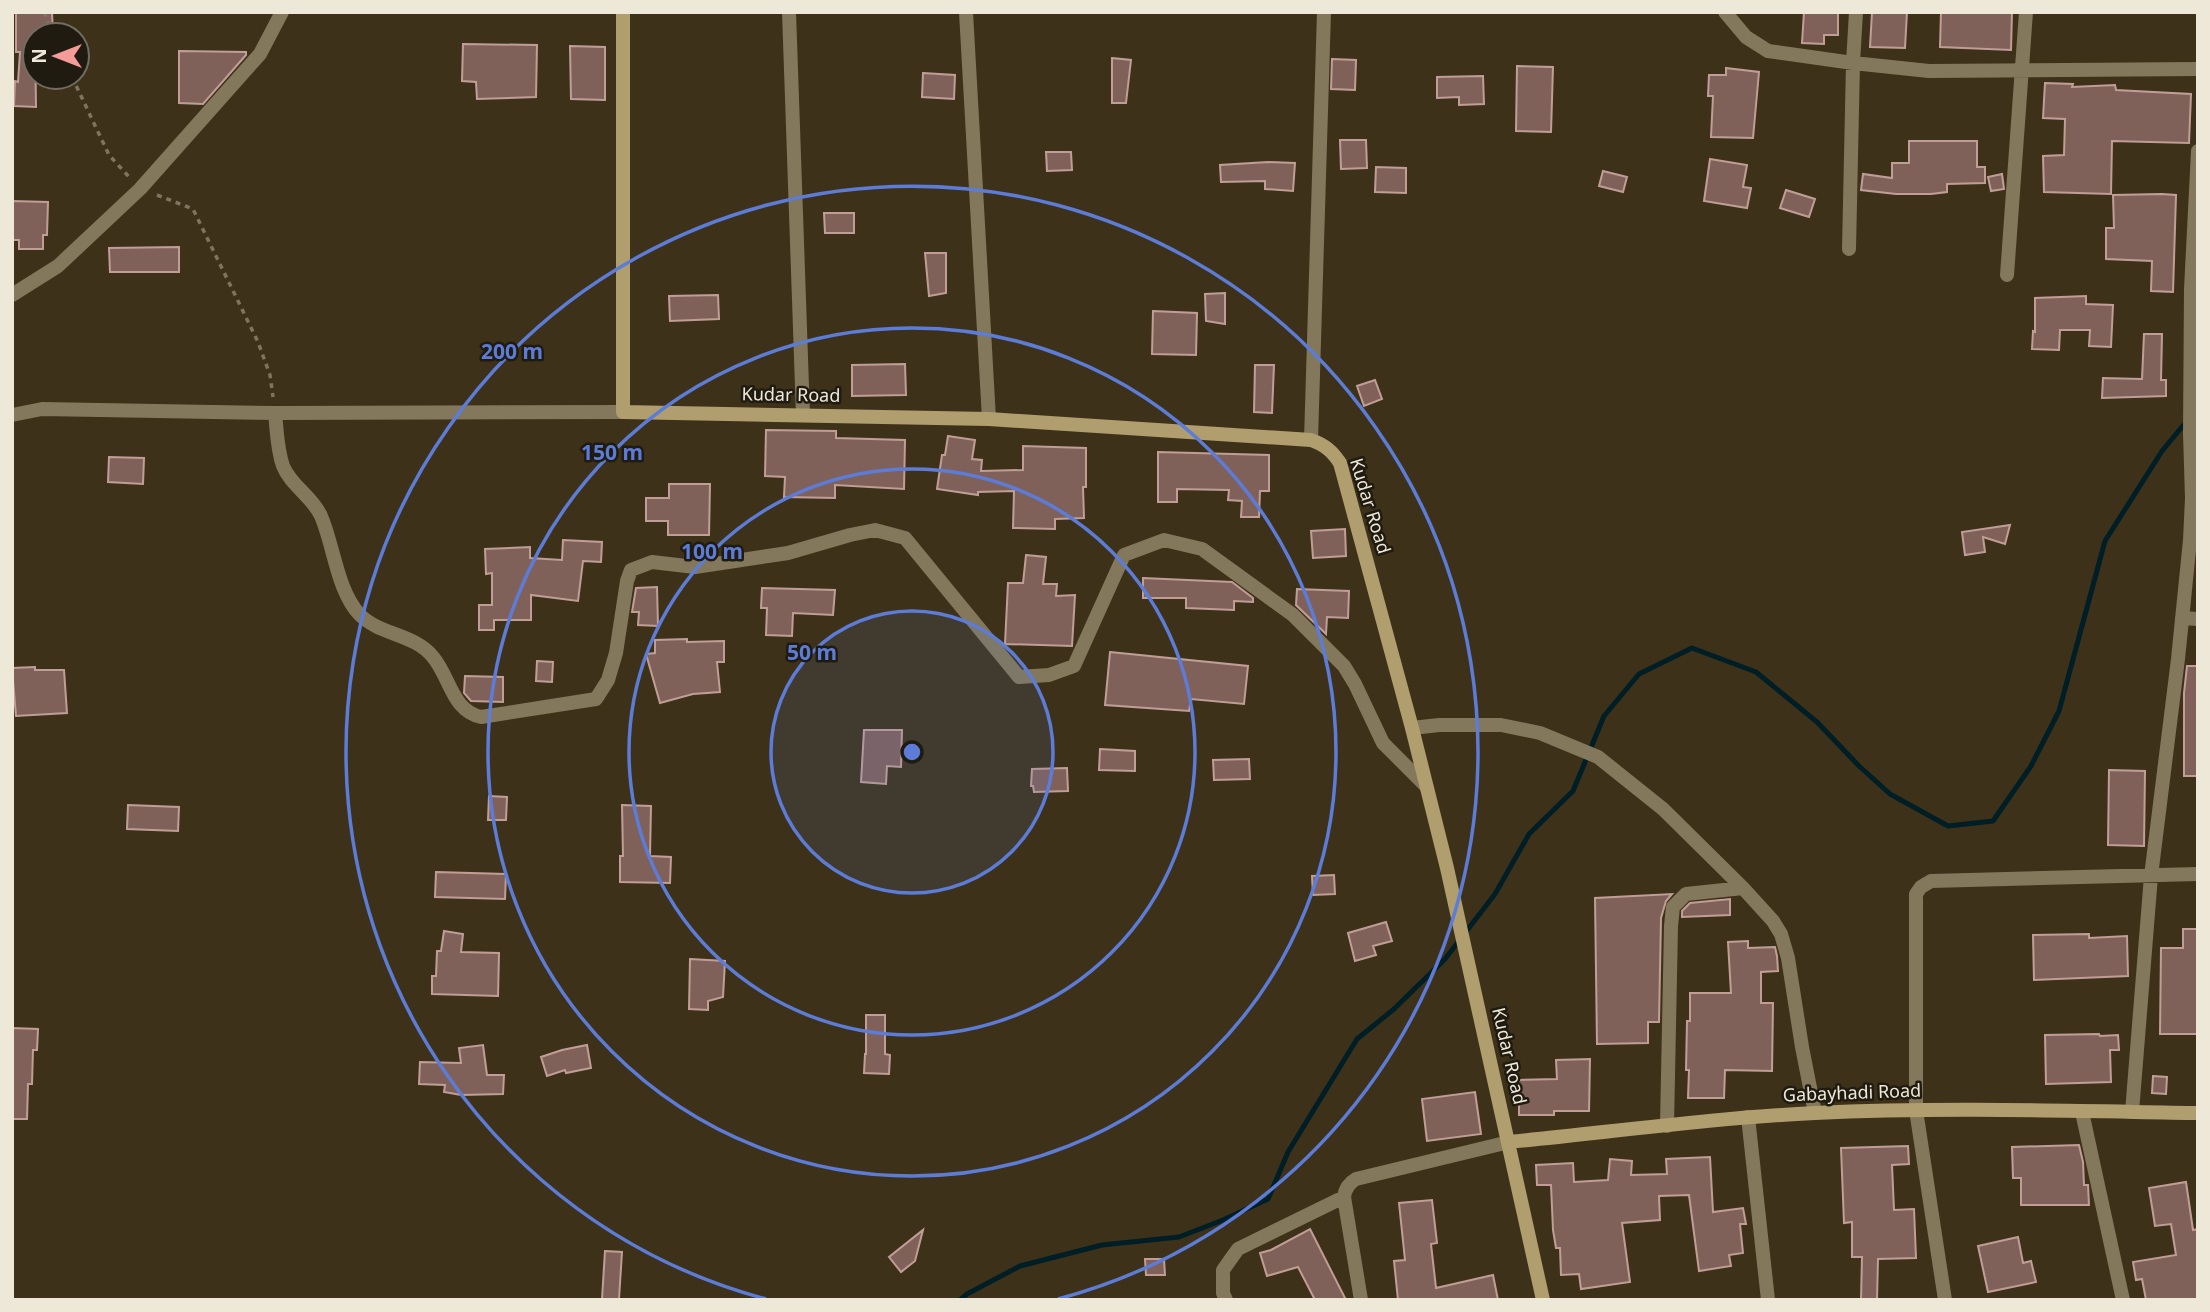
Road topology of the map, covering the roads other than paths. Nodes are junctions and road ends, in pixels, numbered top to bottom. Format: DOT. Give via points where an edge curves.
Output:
graph roads {
  1 [pos="282,12"];
  2 [pos="624,12"];
  3 [pos="789,12"];
  4 [pos="966,12"];
  5 [pos="1324,12"];
  6 [pos="1725,12"];
  7 [pos="1856,12"];
  8 [pos="2026,12"];
  9 [pos="1853,64"];
  10 [pos="2021,69"];
  11 [pos="2198,69"];
  12 [pos="2198,151"];
  13 [pos="1849,249"];
  14 [pos="2007,275"];
  15 [pos="12,295"];
  16 [pos="623,412"];
  17 [pos="275,413"];
  18 [pos="12,415"];
  19 [pos="803,415"];
  20 [pos="989,419"];
  21 [pos="1311,440"];
  22 [pos="2182,618"];
  23 [pos="2198,619"];
  24 [pos="1412,728"];
  25 [pos="1426,786"];
  26 [pos="2198,874"];
  27 [pos="2151,876"];
  28 [pos="1744,888"];
  29 [pos="1916,1110"];
  30 [pos="2082,1112"];
  31 [pos="2132,1112"];
  32 [pos="1815,1113"];
  33 [pos="2198,1113"];
  34 [pos="1748,1117"];
  35 [pos="1667,1126"];
  36 [pos="1509,1142"];
  37 [pos="1344,1197"];
  38 [pos="1226,1300"];
  39 [pos="1361,1300"];
  40 [pos="1543,1300"];
  41 [pos="1768,1300"];
  42 [pos="1945,1300"];
  43 [pos="2123,1300"];
  1 -- 15 [label="street" via="260,54 140,189 58,266"];
  2 -- 16 [label="street"];
  3 -- 19 [label="street"];
  4 -- 20 [label="street"];
  5 -- 21 [label="street"];
  6 -- 9 [label="street" via="1746,37 1768,51"];
  7 -- 9 [label="street"];
  8 -- 10 [label="street"];
  9 -- 10 [label="street" via="1929,71"];
  9 -- 13 [label="street"];
  10 -- 11 [label="street"];
  10 -- 14 [label="street"];
  12 -- 22 [label="street" via="2192,289 2192,498"];
  16 -- 17 [label="street"];
  16 -- 19 [label="street, Kudar Road"];
  17 -- 18 [label="street" via="42,409"];
  17 -- 25 [label="street" via="283,466 320,513 338,571 358,612 422,646 438,664 454,697 473,715 596,699 616,653 631,570 652,562 695,566 733,562 788,554 875,530 905,538 1018,677 1049,675 1074,666 1124,555 1164,540 1202,548 1293,615 1344,666 1383,743"];
  19 -- 20 [label="street, Kudar Road"];
  20 -- 21 [label="street, Kudar Road"];
  21 -- 24 [label="street, Kudar Road" via="1324,444 1340,463"];
  22 -- 23 [label="street"];
  22 -- 27 [label="street"];
  24 -- 25 [label="street, Kudar Road"];
  24 -- 28 [label="street" via="1501,724 1540,733 1598,758 1663,809"];
  25 -- 36 [label="street, Kudar Road"];
  26 -- 27 [label="street"];
  27 -- 29 [label="street" via="1931,881 1921,887 1916,894"];
  27 -- 31 [label="street"];
  28 -- 32 [label="street" via="1781,934"];
  28 -- 35 [label="street" via="1686,894 1673,907"];
  29 -- 30 [label="street, Gabayhadi Road"];
  29 -- 32 [label="street, Gabayhadi Road"];
  29 -- 42 [label="street"];
  30 -- 31 [label="street, Gabayhadi Road"];
  30 -- 43 [label="street"];
  31 -- 33 [label="street, Gabayhadi Road"];
  32 -- 34 [label="street, Gabayhadi Road"];
  34 -- 35 [label="street, Gabayhadi Road"];
  34 -- 41 [label="street"];
  35 -- 36 [label="street, Gabayhadi Road"];
  36 -- 37 [label="street" via="1356,1179"];
  36 -- 40 [label="street, Kudar Road"];
  37 -- 38 [label="street" via="1238,1249 1223,1270"];
  37 -- 39 [label="street"];
}
